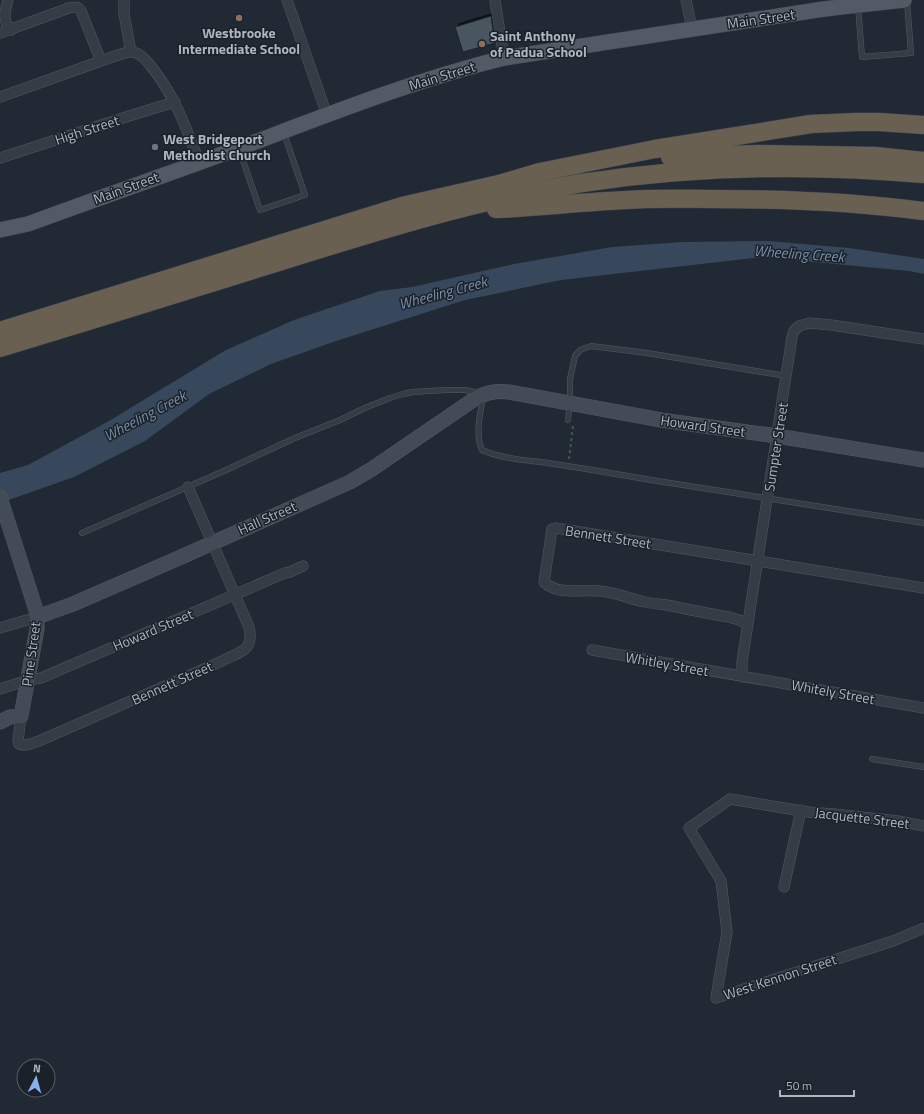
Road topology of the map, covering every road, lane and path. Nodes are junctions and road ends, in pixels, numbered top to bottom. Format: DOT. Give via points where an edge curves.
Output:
graph roads {
  1 [pos="124,0"];
  2 [pos="287,0"];
  3 [pos="495,0"];
  4 [pos="686,0"];
  5 [pos="904,0"];
  6 [pos="907,0"];
  7 [pos="858,5"];
  8 [pos="4,8"];
  9 [pos="692,29"];
  10 [pos="10,30"];
  11 [pos="0,33"];
  12 [pos="131,52"];
  13 [pos="504,58"];
  14 [pos="101,61"];
  15 [pos="0,97"];
  16 [pos="175,102"];
  17 [pos="327,115"];
  18 [pos="924,125"];
  19 [pos="283,131"];
  20 [pos="238,148"];
  21 [pos="0,158"];
  22 [pos="924,161"];
  23 [pos="199,162"];
  24 [pos="540,172"];
  25 [pos="924,174"];
  26 [pos="457,210"];
  27 [pos="924,211"];
  28 [pos="0,230"];
  29 [pos="0,331"];
  30 [pos="924,339"];
  31 [pos="0,348"];
  32 [pos="786,376"];
  33 [pos="484,394"];
  34 [pos="570,403"];
  35 [pos="568,420"];
  36 [pos="574,421"];
  37 [pos="777,436"];
  38 [pos="924,460"];
  39 [pos="568,466"];
  40 [pos="188,487"];
  41 [pos="0,497"];
  42 [pos="768,498"];
  43 [pos="924,523"];
  44 [pos="82,533"];
  45 [pos="212,542"];
  46 [pos="758,561"];
  47 [pos="303,566"];
  48 [pos="924,588"];
  49 [pos="235,594"];
  50 [pos="37,617"];
  51 [pos="748,624"];
  52 [pos="0,628"];
  53 [pos="592,650"];
  54 [pos="742,677"];
  55 [pos="28,680"];
  56 [pos="0,689"];
  57 [pos="924,708"];
  58 [pos="22,716"];
  59 [pos="0,722"];
  60 [pos="64,730"];
  61 [pos="872,759"];
  62 [pos="924,768"];
  63 [pos="801,810"];
  64 [pos="924,826"];
  65 [pos="784,887"];
  66 [pos="924,928"];
  1 -- 12 [label="street"];
  2 -- 17 [label="street"];
  3 -- 13 [label="street"];
  4 -- 9 [label="street"];
  5 -- 7 [label="main road, Main Street"];
  6 -- 7 [label="lane" via="911,53 862,57"];
  7 -- 9 [label="main road, Main Street"];
  8 -- 10 [label="street" via="5,21"];
  9 -- 13 [label="main road, Main Street"];
  10 -- 11 [label="street"];
  10 -- 14 [label="street" via="69,8 79,8"];
  12 -- 14 [label="street"];
  12 -- 16 [label="street" via="141,55"];
  13 -- 17 [label="main road, Main Street" via="455,71"];
  14 -- 15 [label="street"];
  16 -- 21 [label="street, High Street"];
  16 -- 23 [label="street"];
  17 -- 19 [label="main road, Main Street"];
  18 -- 24 [label="highway" via="886,122 811,124 655,149"];
  19 -- 20 [label="main road, Main Street"];
  19 -- 20 [label="lane" via="305,195 260,210"];
  20 -- 23 [label="main road, Main Street"];
  22 -- 24 [label="highway" via="875,156 759,154 658,157"];
  23 -- 28 [label="main road, Main Street" via="28,224"];
  24 -- 29 [label="highway" via="402,206"];
  25 -- 26 [label="highway" via="788,168 650,174 539,191"];
  26 -- 27 [label="highway" via="528,208 627,200 741,199 804,201"];
  26 -- 31 [label="highway" via="328,246"];
  30 -- 32 [label="street, Sumpter Street" via="810,323 799,326 794,331"];
  32 -- 34 [label="lane" via="591,346 580,350 575,356 570,379"];
  32 -- 37 [label="street, Sumpter Street"];
  33 -- 34 [label="street, Howard Street" via="495,391 509,392"];
  33 -- 39 [label="lane" via="478,436 482,450 517,459"];
  33 -- 40 [label="lane" via="446,390 412,392 396,396 295,438"];
  33 -- 45 [label="street, Hall Street" via="350,482"];
  34 -- 35 [label="lane"];
  34 -- 37 [label="street, Howard Street" via="661,420"];
  36 -- 39 [label="path"];
  37 -- 38 [label="street, Howard Street"];
  37 -- 42 [label="street, Sumpter Street"];
  39 -- 42 [label="lane"];
  40 -- 44 [label="lane"];
  40 -- 45 [label="street, Bennett Street"];
  41 -- 50 [label="street, Pine Street"];
  42 -- 43 [label="lane"];
  42 -- 46 [label="street, Sumpter Street"];
  45 -- 49 [label="street, Bennett Street"];
  45 -- 50 [label="street, Hall Street" via="73,604"];
  46 -- 48 [label="street, Bennett Street"];
  46 -- 51 [label="street, Sumpter Street"];
  46 -- 51 [label="street, Bennett Street" via="552,529 544,582 548,586 557,590 613,592 637,600 729,617"];
  47 -- 49 [label="street, Howard Street"];
  49 -- 55 [label="street, Howard Street" via="41,678"];
  49 -- 60 [label="street, Bennett Street" via="251,635 245,650"];
  50 -- 52 [label="street"];
  50 -- 55 [label="street, Pine Street"];
  51 -- 54 [label="street, Sumpter Street"];
  53 -- 54 [label="street, Whitley Street"];
  54 -- 57 [label="street, Whitely Street"];
  55 -- 56 [label="street, Howard Street"];
  55 -- 58 [label="street, Pine Street"];
  58 -- 59 [label="street" via="10,717"];
  58 -- 60 [label="street, Pine Street" via="19,744 39,741"];
  61 -- 62 [label="lane"];
  63 -- 64 [label="street, Jacquette Street"];
  63 -- 65 [label="street"];
  63 -- 66 [label="street, West Kennon Street" via="730,799 689,828 721,881 727,932 716,998 893,941"];
}
